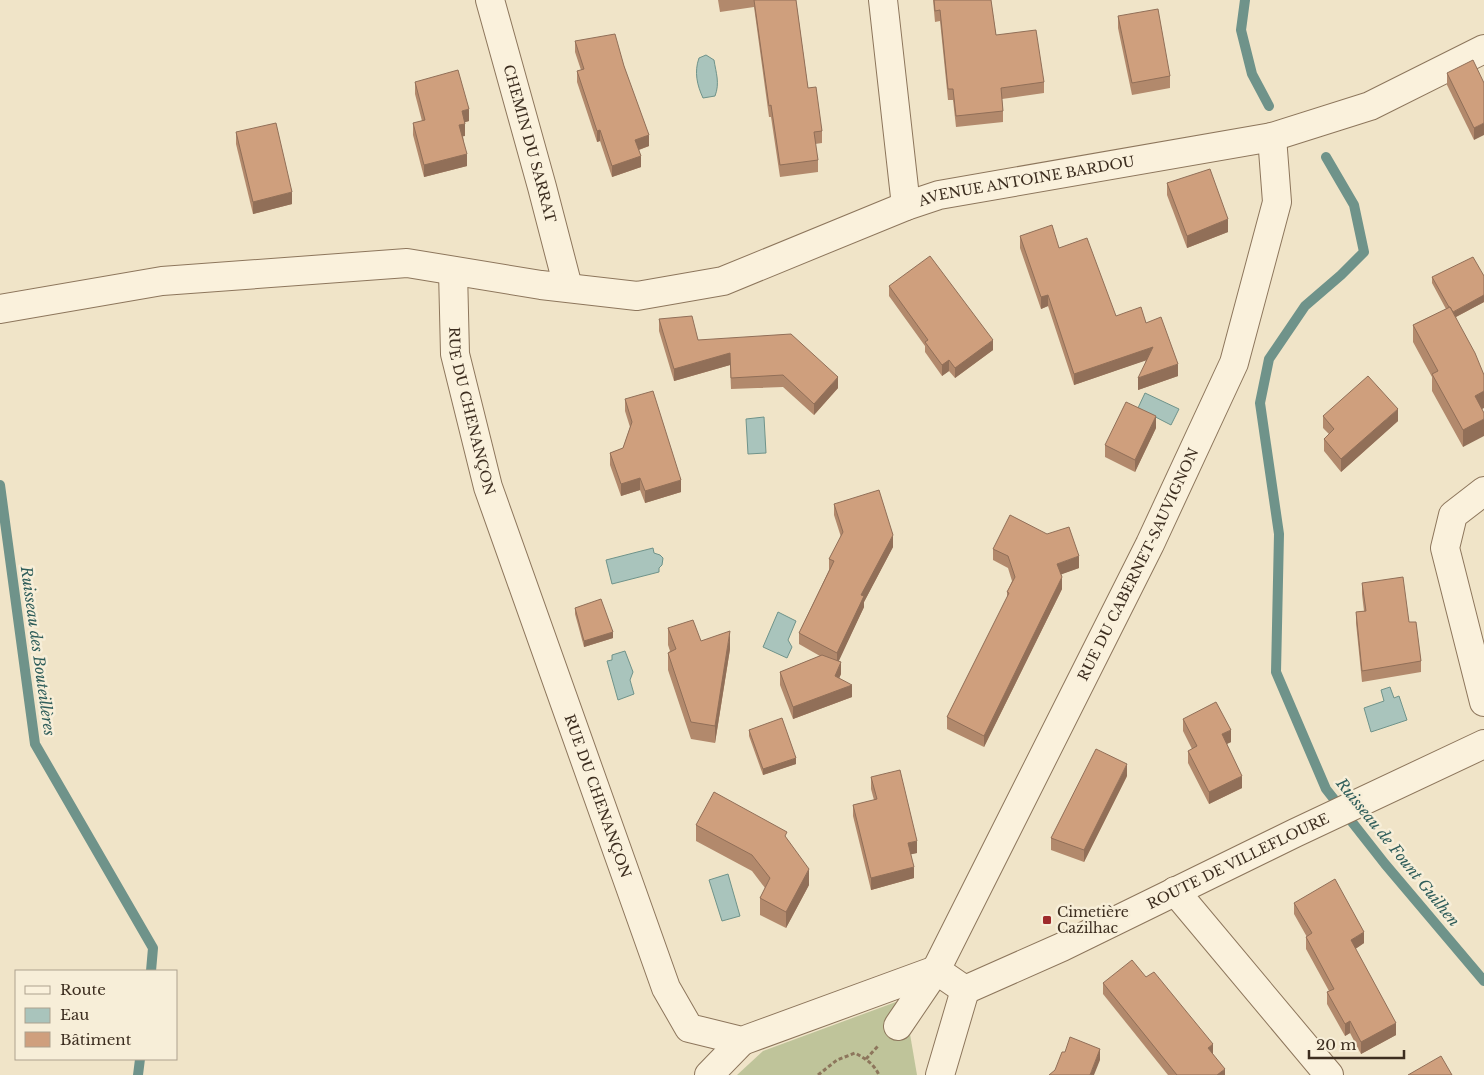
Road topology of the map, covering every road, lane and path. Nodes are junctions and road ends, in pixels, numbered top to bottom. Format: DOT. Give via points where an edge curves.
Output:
graph roads {
  1 [pos="490,0"];
  2 [pos="883,0"];
  3 [pos="1484,49"];
  4 [pos="1272,137"];
  5 [pos="906,206"];
  6 [pos="453,271"];
  7 [pos="568,287"];
  8 [pos="0,309"];
  9 [pos="1484,491"];
  10 [pos="1484,702"];
  11 [pos="1484,744"];
  12 [pos="1175,891"];
  13 [pos="936,970"];
  14 [pos="966,990"];
  15 [pos="898,1026"];
  16 [pos="742,1041"];
  17 [pos="1326,1074"];
  18 [pos="709,1075"];
  19 [pos="818,1075"];
  20 [pos="879,1075"];
  21 [pos="940,1075"];
  1 -- 7 [label="street, CHEMIN DU SARRAT"];
  2 -- 5 [label="street"];
  3 -- 4 [label="street, AVENUE ANTOINE BARDOU" via="1370,106"];
  4 -- 5 [label="street, AVENUE ANTOINE BARDOU" via="939,195"];
  4 -- 13 [label="street, RUE DU CABERNET-SAUVIGNON" via="1277,202 1234,363 1150,544"];
  5 -- 7 [label="street, AVENUE ANTOINE BARDOU" via="723,281 637,296"];
  6 -- 7 [label="street, AVENUE ANTOINE BARDOU"];
  6 -- 8 [label="street, AVENUE ANTOINE BARDOU" via="407,263 162,281"];
  6 -- 16 [label="street, RUE DU CHENANÇON" via="455,354 488,487 666,988 689,1028"];
  9 -- 10 [label="street" via="1453,515 1445,548"];
  11 -- 12 [label="street, ROUTE DE VILLEFLOURE"];
  12 -- 14 [label="street, ROUTE DE VILLEFLOURE"];
  12 -- 17 [label="street"];
  13 -- 14 [label="street"];
  13 -- 15 [label="street, RUE DU CABERNET-SAUVIGNON"];
  13 -- 16 [label="street"];
  14 -- 21 [label="street"];
  16 -- 18 [label="street"];
  19 -- 20 [label="path" via="837,1060 855,1053 876,1067"];
}
